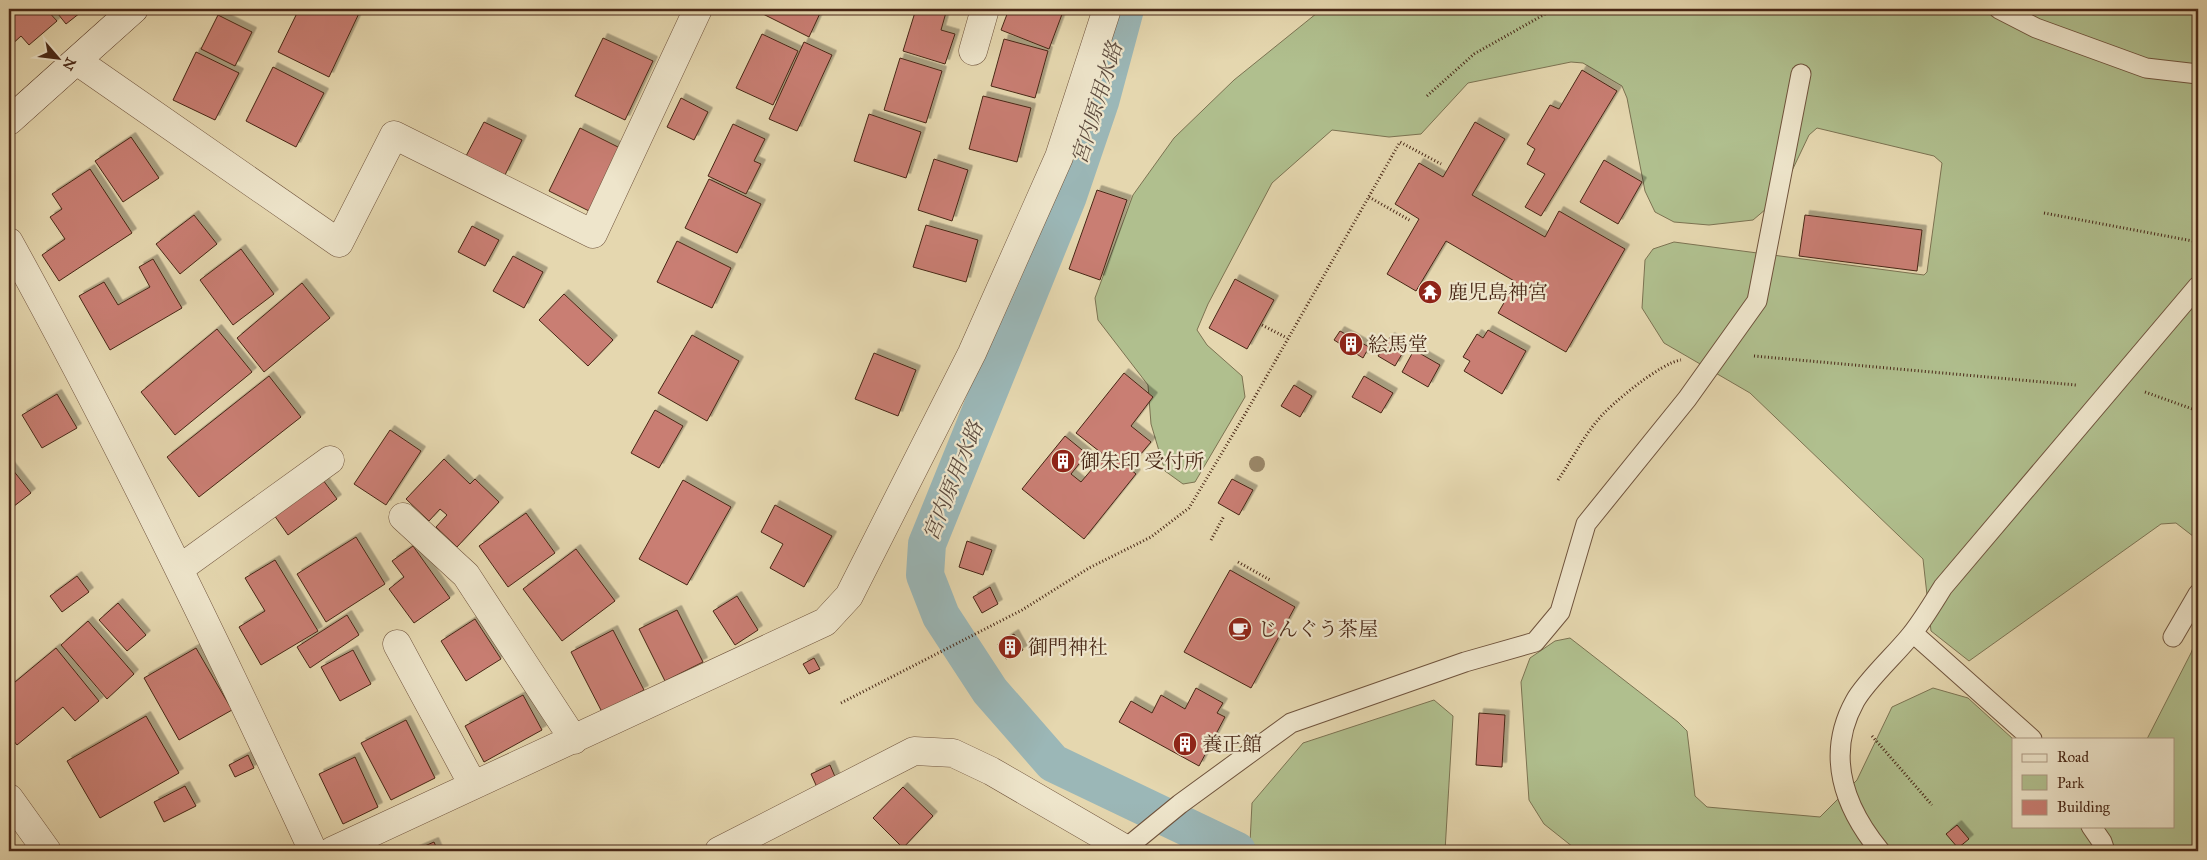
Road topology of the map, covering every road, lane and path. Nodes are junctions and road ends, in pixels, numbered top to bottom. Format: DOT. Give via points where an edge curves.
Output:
graph roads {
  1 [pos="134,9"];
  2 [pos="698,9"];
  3 [pos="985,9"];
  4 [pos="1106,9"];
  5 [pos="1554,9"];
  6 [pos="1998,9"];
  7 [pos="974,51"];
  8 [pos="77,61"];
  9 [pos="1801,74"];
  10 [pos="2198,74"];
  11 [pos="1428,96"];
  12 [pos="9,121"];
  13 [pos="1441,164"];
  14 [pos="1369,197"];
  15 [pos="2044,213"];
  16 [pos="1411,220"];
  17 [pos="9,242"];
  18 [pos="2198,242"];
  19 [pos="2198,286"];
  20 [pos="1262,325"];
  21 [pos="1287,338"];
  22 [pos="1718,356"];
  23 [pos="2111,388"];
  24 [pos="2198,410"];
  25 [pos="330,460"];
  26 [pos="1558,480"];
  27 [pos="403,516"];
  28 [pos="1224,516"];
  29 [pos="1211,540"];
  30 [pos="1238,562"];
  31 [pos="179,569"];
  32 [pos="1270,580"];
  33 [pos="2198,594"];
  34 [pos="1913,633"];
  35 [pos="2173,637"];
  36 [pos="397,644"];
  37 [pos="841,703"];
  38 [pos="1867,730"];
  39 [pos="2031,738"];
  40 [pos="574,740"];
  41 [pos="473,785"];
  42 [pos="9,798"];
  43 [pos="1932,805"];
  44 [pos="2092,828"];
  45 [pos="1132,846"];
  46 [pos="47,851"];
  47 [pos="313,851"];
  48 [pos="332,851"];
  49 [pos="719,851"];
  50 [pos="1880,851"];
  51 [pos="2105,851"];
  1 -- 8 [label="street"];
  2 -- 8 [label="street" via="594,234 394,135 339,243"];
  3 -- 7 [label="street"];
  4 -- 40 [label="street" via="1055,166 972,353 849,596 825,622"];
  5 -- 11 [label="path" via="1474,54"];
  6 -- 10 [label="lane" via="2036,28 2146,68"];
  8 -- 12 [label="street"];
  9 -- 22 [label="lane" via="1757,302"];
  13 -- 14 [label="path" via="1400,142"];
  14 -- 16 [label="path"];
  14 -- 21 [label="path"];
  15 -- 18 [label="path"];
  17 -- 31 [label="street"];
  19 -- 23 [label="lane"];
  20 -- 21 [label="path"];
  21 -- 37 [label="path" via="1189,508 1151,537 1089,568 1022,610"];
  22 -- 23 [label="path" via="1742,355"];
  22 -- 26 [label="path" via="1671,361 1655,370 1597,420"];
  22 -- 45 [label="lane" via="1586,524 1560,612 1536,642 1465,662 1291,723 1180,804"];
  23 -- 24 [label="path" via="2149,392"];
  23 -- 34 [label="lane" via="1943,587"];
  25 -- 31 [label="street"];
  27 -- 40 [label="street" via="466,575"];
  28 -- 29 [label="path"];
  30 -- 32 [label="path"];
  31 -- 47 [label="street"];
  33 -- 35 [label="lane"];
  34 -- 39 [label="lane"];
  34 -- 50 [label="lane" via="1855,700 1840,736 1840,772 1847,799 1864,832"];
  36 -- 41 [label="street"];
  38 -- 43 [label="path"];
  40 -- 41 [label="street"];
  41 -- 48 [label="street"];
  42 -- 46 [label="street"];
  44 -- 51 [label="lane"];
  45 -- 49 [label="street" via="953,753 914,750"];
}
